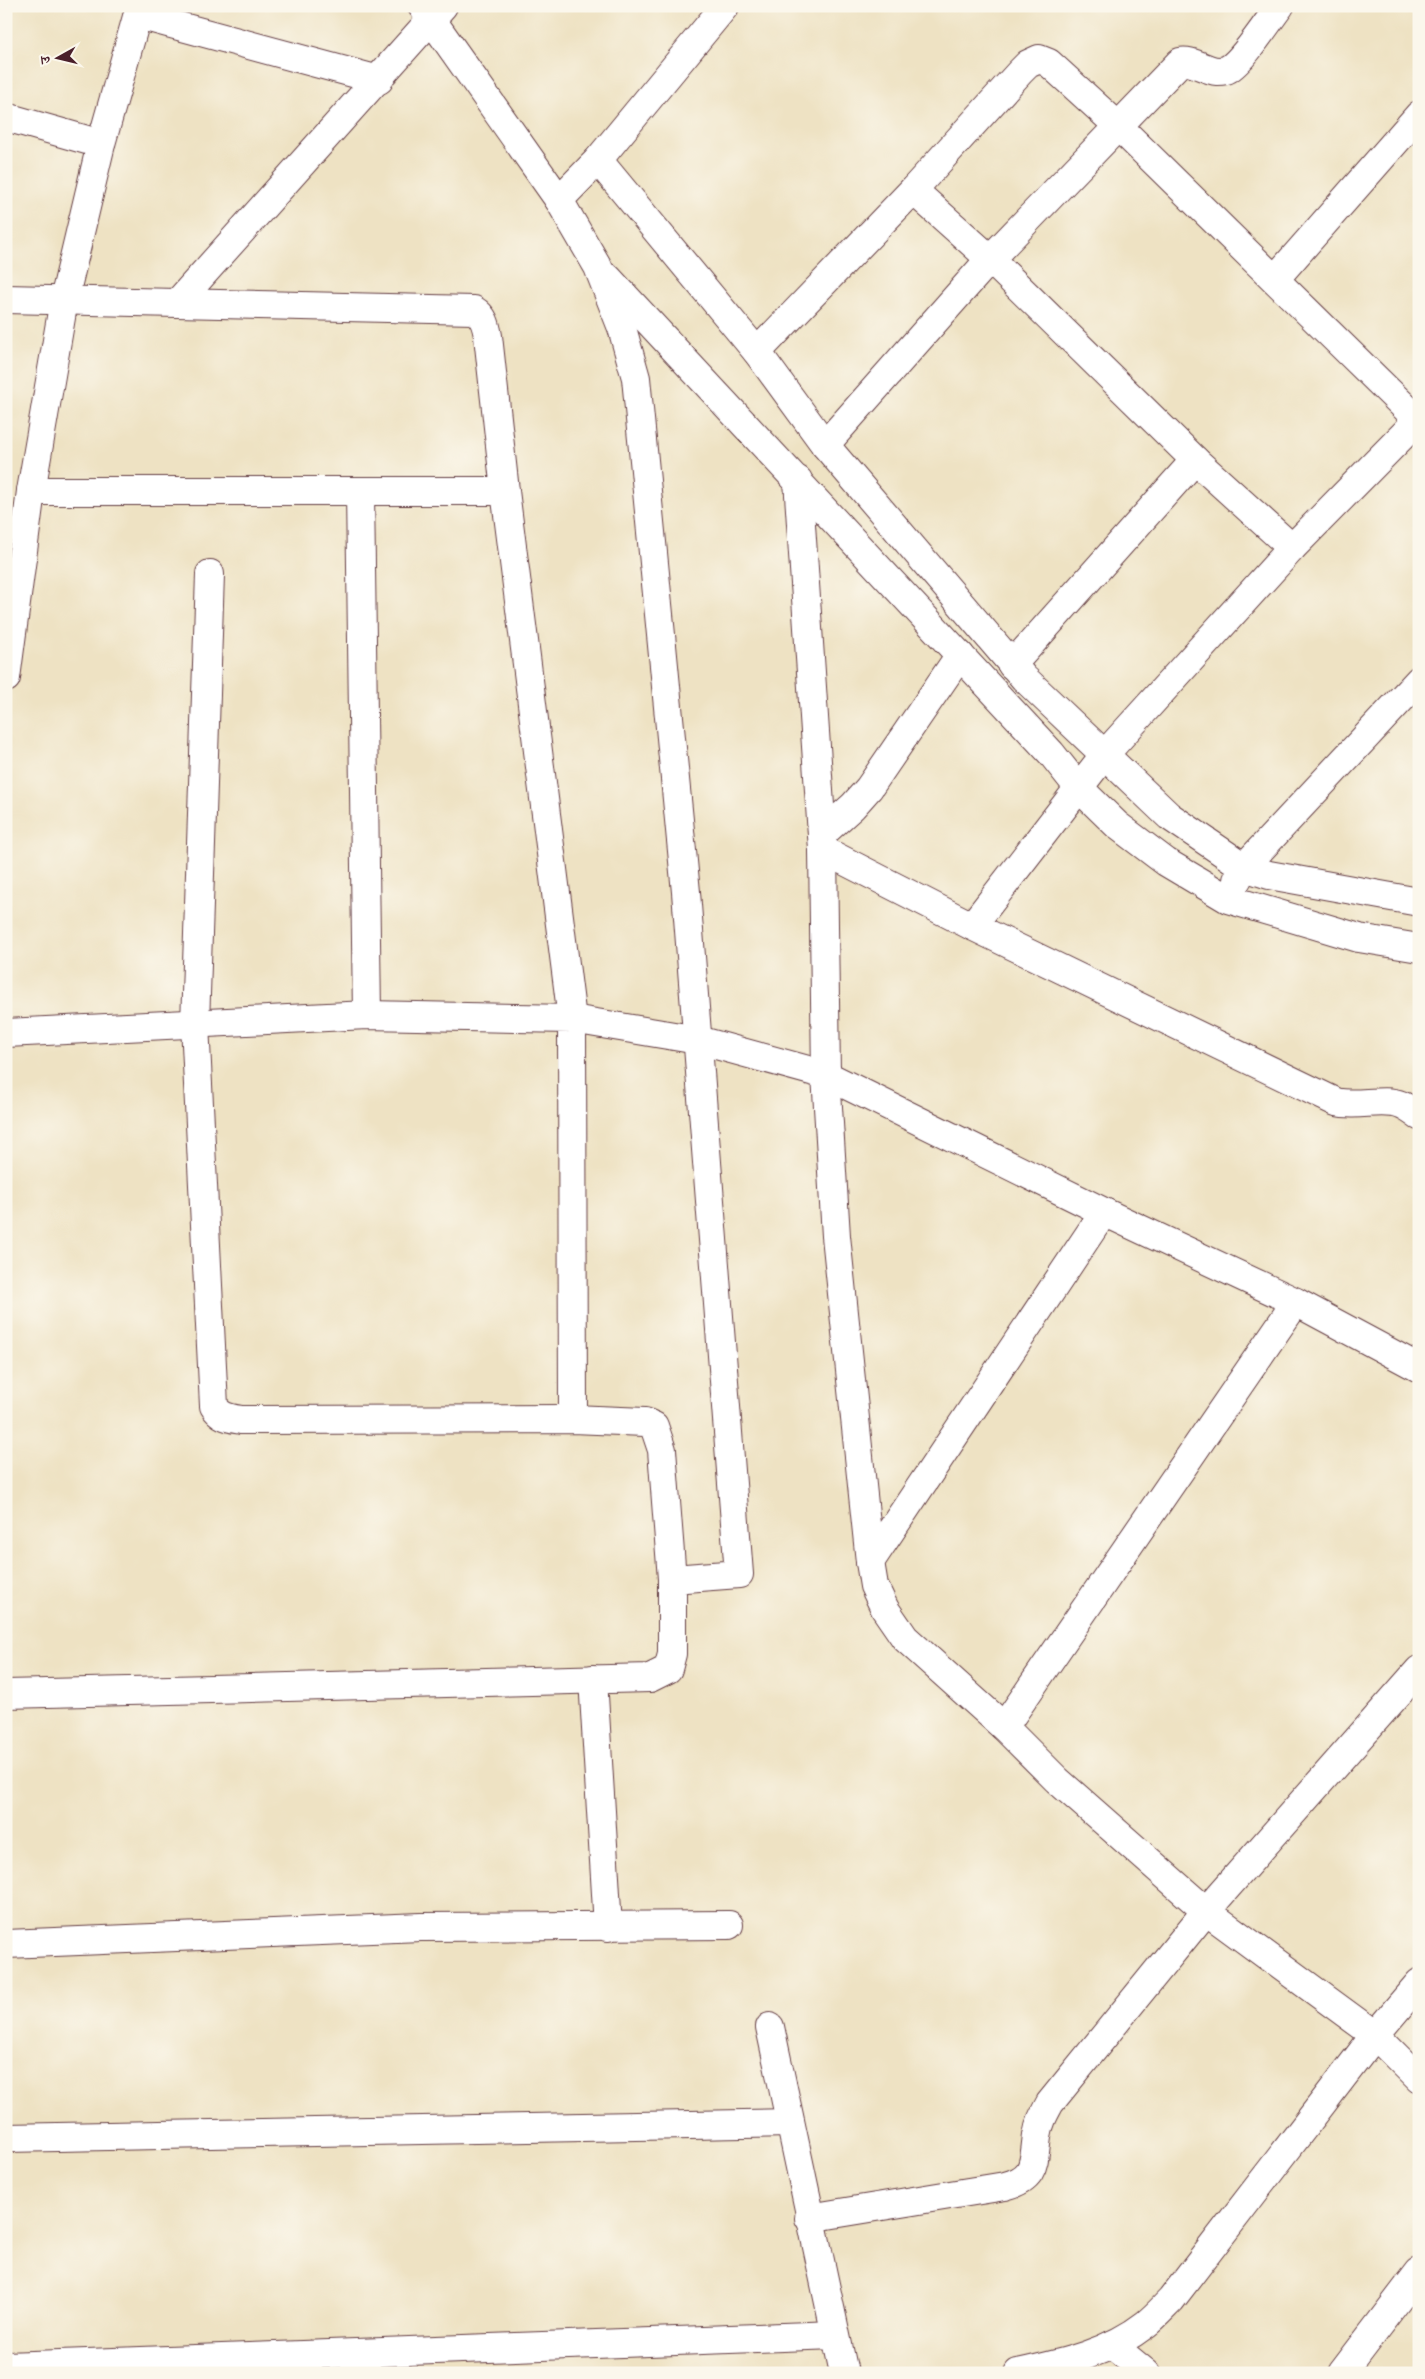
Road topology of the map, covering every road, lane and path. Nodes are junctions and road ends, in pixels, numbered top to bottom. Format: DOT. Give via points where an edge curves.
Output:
graph roads {
  1 [pos="725,6"];
  2 [pos="1280,6"];
  3 [pos="139,11"];
  4 [pos="432,11"];
  5 [pos="379,80"];
  6 [pos="1419,115"];
  7 [pos="6,117"];
  8 [pos="1117,125"];
  9 [pos="100,144"];
  10 [pos="598,160"];
  11 [pos="913,190"];
  12 [pos="559,200"];
  13 [pos="990,259"];
  14 [pos="598,267"];
  15 [pos="1274,279"];
  16 [pos="6,299"];
  17 [pos="64,300"];
  18 [pos="178,302"];
  19 [pos="757,352"];
  20 [pos="1418,420"];
  21 [pos="825,445"];
  22 [pos="1196,460"];
  23 [pos="798,480"];
  24 [pos="31,491"];
  25 [pos="360,491"];
  26 [pos="505,491"];
  27 [pos="1292,548"];
  28 [pos="210,574"];
  29 [pos="960,655"];
  30 [pos="1012,665"];
  31 [pos="6,678"];
  32 [pos="1419,680"];
  33 [pos="1105,754"];
  34 [pos="1078,787"];
  35 [pos="823,842"];
  36 [pos="1244,867"];
  37 [pos="1228,899"];
  38 [pos="1419,902"];
  39 [pos="972,926"];
  40 [pos="1419,948"];
  41 [pos="367,1015"];
  42 [pos="572,1019"];
  43 [pos="195,1024"];
  44 [pos="6,1034"];
  45 [pos="698,1040"];
  46 [pos="826,1075"];
  47 [pos="1419,1116"];
  48 [pos="1104,1212"];
  49 [pos="1296,1302"];
  50 [pos="1415,1358"];
  51 [pos="573,1419"];
  52 [pos="870,1562"];
  53 [pos="672,1579"];
  54 [pos="1419,1670"];
  55 [pos="593,1679"];
  56 [pos="6,1694"];
  57 [pos="1004,1727"];
  58 [pos="1206,1911"];
  59 [pos="729,1925"];
  60 [pos="608,1927"];
  61 [pos="6,1944"];
  62 [pos="1419,1983"];
  63 [pos="770,2027"];
  64 [pos="1375,2035"];
  65 [pos="1419,2079"];
  66 [pos="790,2123"];
  67 [pos="6,2138"];
  68 [pos="809,2218"];
  69 [pos="1419,2272"];
  70 [pos="835,2335"];
  71 [pos="1112,2345"];
  72 [pos="6,2366"];
  73 [pos="844,2373"];
  74 [pos="1018,2373"];
  75 [pos="1146,2373"];
  76 [pos="1342,2373"];
  1 -- 10 [label="street"];
  2 -- 8 [label="street" via="1228,69 1205,69 1180,62"];
  3 -- 5 [label="street"];
  3 -- 9 [label="street"];
  4 -- 5 [label="street"];
  4 -- 12 [label="street"];
  5 -- 18 [label="street"];
  6 -- 15 [label="street"];
  7 -- 9 [label="street"];
  8 -- 11 [label="street" via="1049,63 1034,60"];
  8 -- 13 [label="street"];
  8 -- 15 [label="street"];
  9 -- 17 [label="street"];
  10 -- 12 [label="street"];
  10 -- 19 [label="street"];
  11 -- 13 [label="street"];
  11 -- 19 [label="street"];
  12 -- 14 [label="street"];
  13 -- 21 [label="street"];
  13 -- 22 [label="street"];
  14 -- 23 [label="street"];
  14 -- 45 [label="street" via="622,328 636,378"];
  15 -- 20 [label="street"];
  16 -- 17 [label="street"];
  17 -- 18 [label="street"];
  17 -- 24 [label="street"];
  18 -- 26 [label="street" via="474,310 485,322 488,336"];
  19 -- 21 [label="street"];
  20 -- 27 [label="street"];
  21 -- 30 [label="street"];
  22 -- 27 [label="street"];
  22 -- 30 [label="street"];
  23 -- 29 [label="street"];
  23 -- 35 [label="street"];
  24 -- 25 [label="street"];
  24 -- 31 [label="street"];
  25 -- 26 [label="street"];
  25 -- 41 [label="street"];
  26 -- 42 [label="street"];
  27 -- 33 [label="street"];
  28 -- 43 [label="street"];
  29 -- 34 [label="street" via="1052,753"];
  29 -- 35 [label="street" via="868,788"];
  30 -- 33 [label="street"];
  32 -- 36 [label="street"];
  33 -- 34 [label="street"];
  33 -- 36 [label="street" via="1169,816"];
  34 -- 37 [label="street" via="1117,825 1166,862"];
  34 -- 39 [label="street"];
  35 -- 39 [label="street"];
  35 -- 46 [label="street"];
  36 -- 37 [label="street"];
  36 -- 38 [label="street" via="1268,875"];
  37 -- 40 [label="street" via="1360,938"];
  39 -- 47 [label="street" via="1336,1102 1401,1104"];
  41 -- 42 [label="street"];
  41 -- 43 [label="street"];
  42 -- 45 [label="street"];
  42 -- 51 [label="street"];
  43 -- 44 [label="street"];
  43 -- 51 [label="street" via="214,1406 218,1412 225,1417 242,1420"];
  45 -- 46 [label="street"];
  45 -- 53 [label="street" via="739,1574"];
  46 -- 48 [label="street"];
  46 -- 52 [label="street" via="836,1236"];
  48 -- 49 [label="street"];
  48 -- 52 [label="street"];
  49 -- 50 [label="street"];
  49 -- 57 [label="street"];
  51 -- 53 [label="street" via="645,1422 654,1426 662,1450"];
  52 -- 57 [label="street" via="874,1586 884,1609 905,1638"];
  53 -- 55 [label="street" via="672,1654 668,1669 650,1678"];
  54 -- 58 [label="street"];
  55 -- 56 [label="street"];
  55 -- 60 [label="street"];
  57 -- 58 [label="street" via="1057,1780"];
  58 -- 64 [label="street"];
  58 -- 68 [label="street" via="1050,2103 1041,2120 1035,2163 1025,2177 1005,2186"];
  59 -- 60 [label="street"];
  60 -- 61 [label="street" via="421,1927"];
  62 -- 64 [label="street"];
  63 -- 66 [label="street"];
  64 -- 65 [label="street"];
  64 -- 71 [label="street" via="1172,2300 1145,2324"];
  66 -- 67 [label="street"];
  66 -- 68 [label="street"];
  68 -- 70 [label="street"];
  69 -- 76 [label="street"];
  70 -- 72 [label="street"];
  70 -- 73 [label="street"];
  71 -- 74 [label="street" via="1072,2360"];
  71 -- 75 [label="street"];
}
